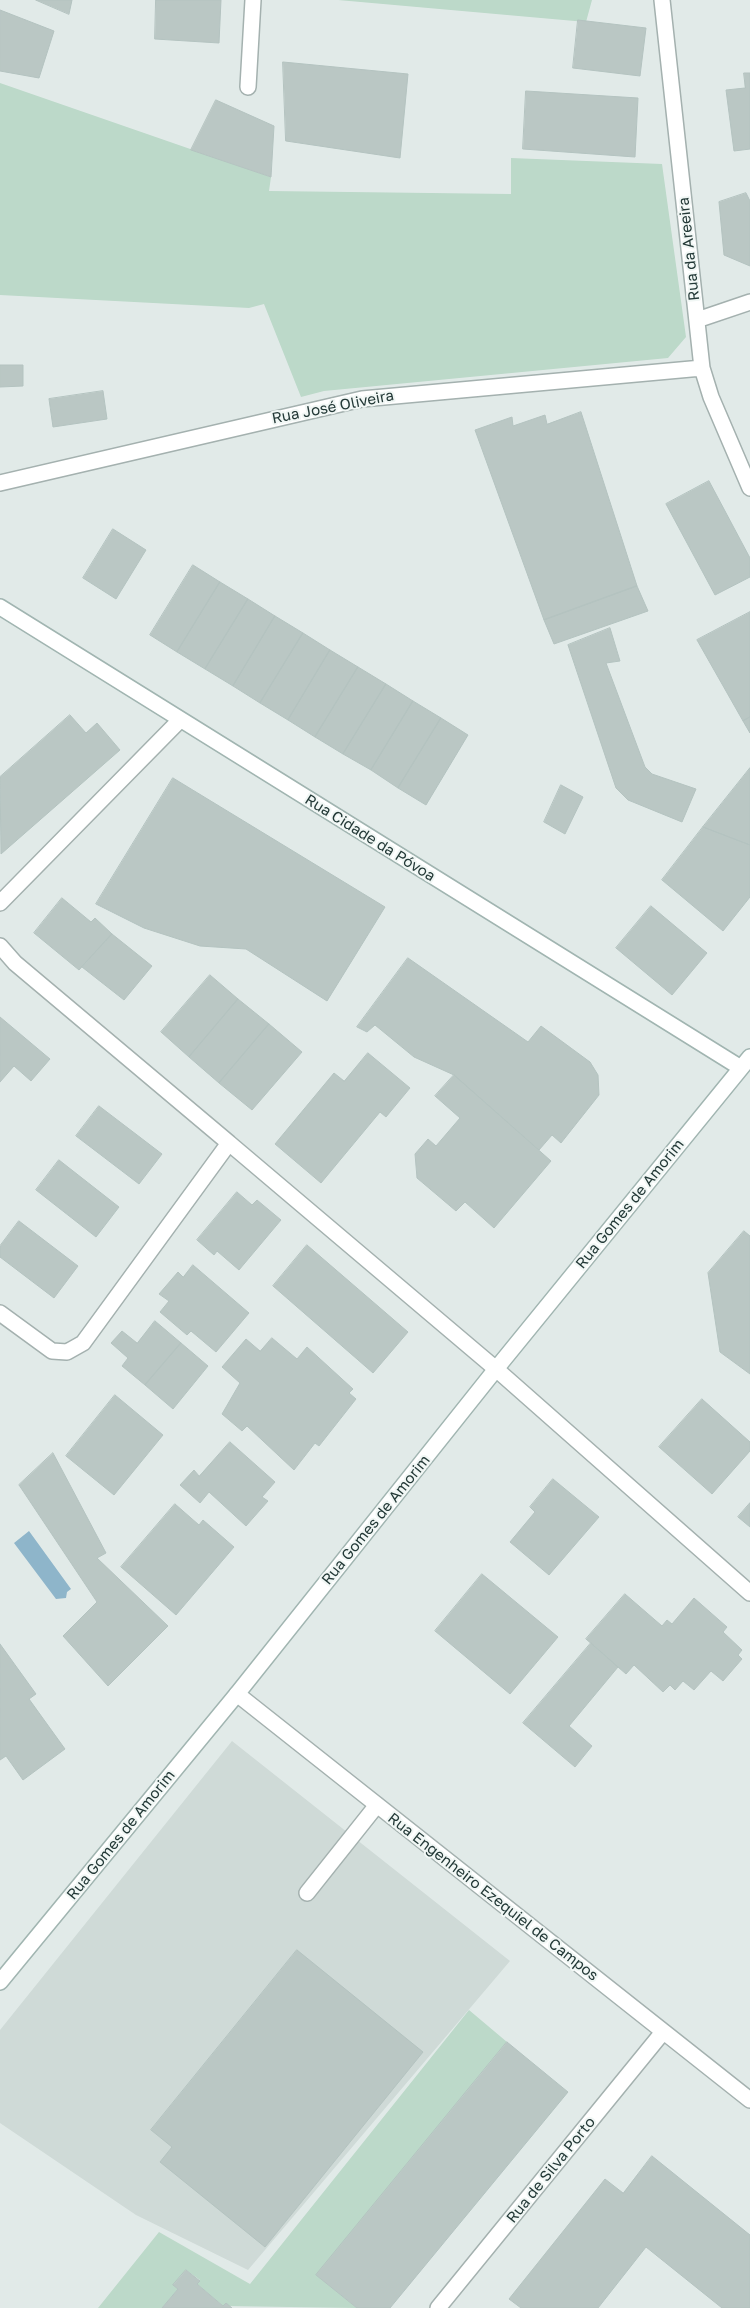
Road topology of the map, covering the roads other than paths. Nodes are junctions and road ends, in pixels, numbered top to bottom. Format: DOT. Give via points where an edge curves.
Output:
graph roads {
  1 [pos="254,0"];
  2 [pos="662,0"];
  3 [pos="248,87"];
  4 [pos="750,302"];
  5 [pos="698,320"];
  6 [pos="702,368"];
  7 [pos="0,483"];
  8 [pos="750,488"];
  9 [pos="0,607"];
  10 [pos="180,720"];
  11 [pos="0,903"];
  12 [pos="0,946"];
  13 [pos="746,1062"];
  14 [pos="229,1143"];
  15 [pos="0,1313"];
  16 [pos="496,1370"];
  17 [pos="750,1593"];
  18 [pos="237,1694"];
  19 [pos="377,1805"];
  20 [pos="307,1893"];
  21 [pos="0,1982"];
  22 [pos="663,2032"];
  23 [pos="750,2100"];
  24 [pos="438,2308"];
  1 -- 3 [label="street"];
  2 -- 5 [label="street, Rua da Areeira"];
  4 -- 5 [label="street"];
  5 -- 6 [label="street, Rua da Areeira"];
  6 -- 7 [label="street, Rua José Oliveira" via="362,399"];
  6 -- 8 [label="street, Rua da Areeira" via="711,398"];
  9 -- 10 [label="street, Rua Cidade da Póvoa"];
  10 -- 11 [label="street"];
  10 -- 13 [label="street, Rua Cidade da Póvoa"];
  12 -- 14 [label="street" via="15,963"];
  13 -- 16 [label="street, Rua Gomes de Amorim"];
  14 -- 15 [label="street" via="83,1343 67,1352 52,1351"];
  14 -- 16 [label="street"];
  16 -- 17 [label="street"];
  16 -- 18 [label="street, Rua Gomes de Amorim"];
  18 -- 19 [label="street, Rua Engenheiro Ezequiel de Campos"];
  18 -- 21 [label="street, Rua Gomes de Amorim"];
  19 -- 20 [label="street"];
  19 -- 22 [label="street, Rua Engenheiro Ezequiel de Campos"];
  22 -- 23 [label="street, Rua Engenheiro Ezequiel de Campos"];
  22 -- 24 [label="street, Rua de Silva Porto"];
}
